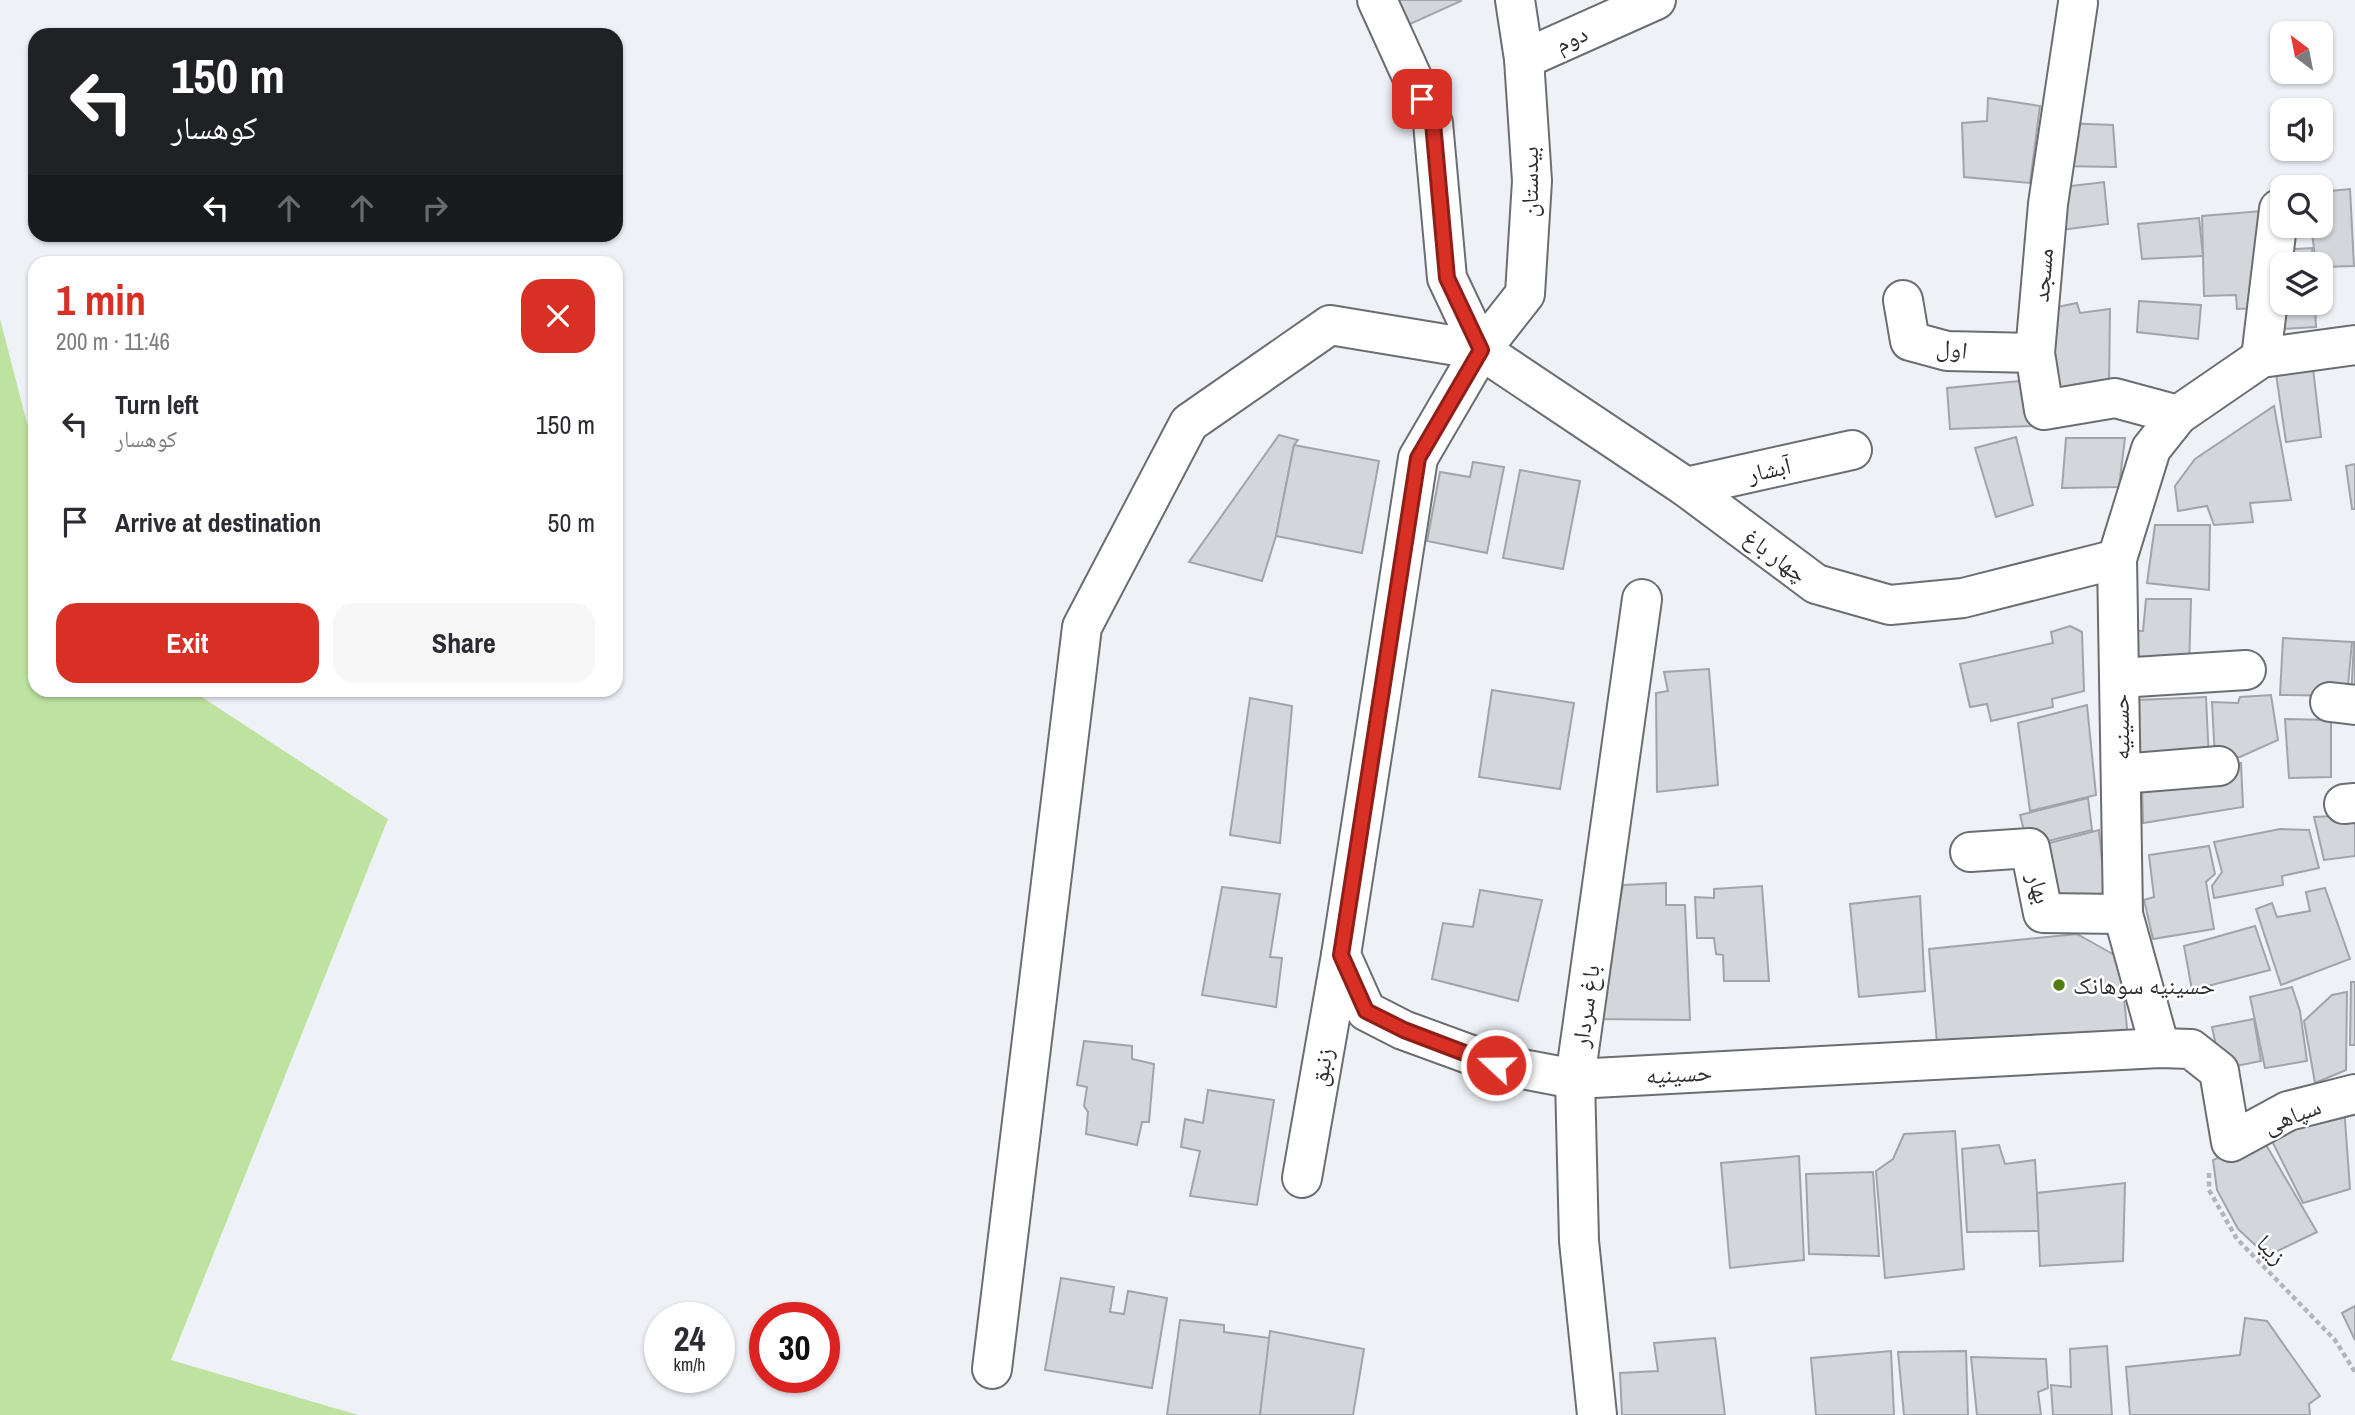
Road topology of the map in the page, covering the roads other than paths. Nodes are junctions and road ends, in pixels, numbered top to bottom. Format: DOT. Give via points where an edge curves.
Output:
graph roads {
  1 [pos="1377,0"];
  2 [pos="1515,0"];
  3 [pos="1656,0"];
  4 [pos="2078,3"];
  5 [pos="1524,59"];
  6 [pos="2275,238"];
  7 [pos="1903,300"];
  8 [pos="2355,345"];
  9 [pos="1481,350"];
  10 [pos="2035,353"];
  11 [pos="2260,358"];
  12 [pos="2178,415"];
  13 [pos="1852,450"];
  14 [pos="1686,487"];
  15 [pos="2117,559"];
  16 [pos="1642,599"];
  17 [pos="2246,670"];
  18 [pos="2119,678"];
  19 [pos="2220,766"];
  20 [pos="2121,774"];
  21 [pos="1970,852"];
  22 [pos="2123,914"];
  23 [pos="1341,955"];
  24 [pos="2160,1048"];
  25 [pos="1575,1079"];
  26 [pos="2355,1094"];
  27 [pos="2231,1142"];
  28 [pos="1301,1178"];
  29 [pos="992,1369"];
  30 [pos="1597,1415"];
  1 -- 9 [label="street" via="1433,123 1447,278"];
  2 -- 5 [label="street, بیدستان"];
  3 -- 5 [label="street, دوم"];
  4 -- 10 [label="street, مسجد" via="2048,204"];
  5 -- 9 [label="street, بیدستان" via="1532,181 1525,294"];
  6 -- 11 [label="street"];
  7 -- 10 [label="street, اول" via="1910,341 1947,351"];
  8 -- 11 [label="street"];
  9 -- 14 [label="street, چهار باغ"];
  9 -- 23 [label="street, بیدستان" via="1418,458"];
  9 -- 29 [label="street" via="1330,325 1232,393 1189,423 1082,627"];
  10 -- 12 [label="street, مسجد" via="2044,410 2115,398"];
  11 -- 12 [label="street, حسینیه"];
  12 -- 15 [label="street, حسینیه" via="2151,449"];
  13 -- 14 [label="street, آبشار"];
  14 -- 15 [label="street, چهار باغ" via="1816,584 1890,605 1963,598"];
  15 -- 18 [label="street, حسینیه"];
  16 -- 25 [label="street, باغ سردار"];
  17 -- 18 [label="street"];
  18 -- 20 [label="street, حسینیه"];
  19 -- 20 [label="street"];
  20 -- 22 [label="street, حسینیه"];
  21 -- 22 [label="street, بهار" via="2030,848 2043,913"];
  22 -- 24 [label="street, حسینیه"];
  23 -- 25 [label="street, حسینیه" via="1366,1011 1496,1065"];
  23 -- 28 [label="street, زنبق"];
  24 -- 25 [label="street, حسینیه"];
  24 -- 27 [label="street, حسینیه" via="2191,1049 2220,1071"];
  25 -- 30 [label="street, باغ سردار" via="1579,1241"];
  26 -- 27 [label="street, سپاهی" via="2288,1111"];
}
